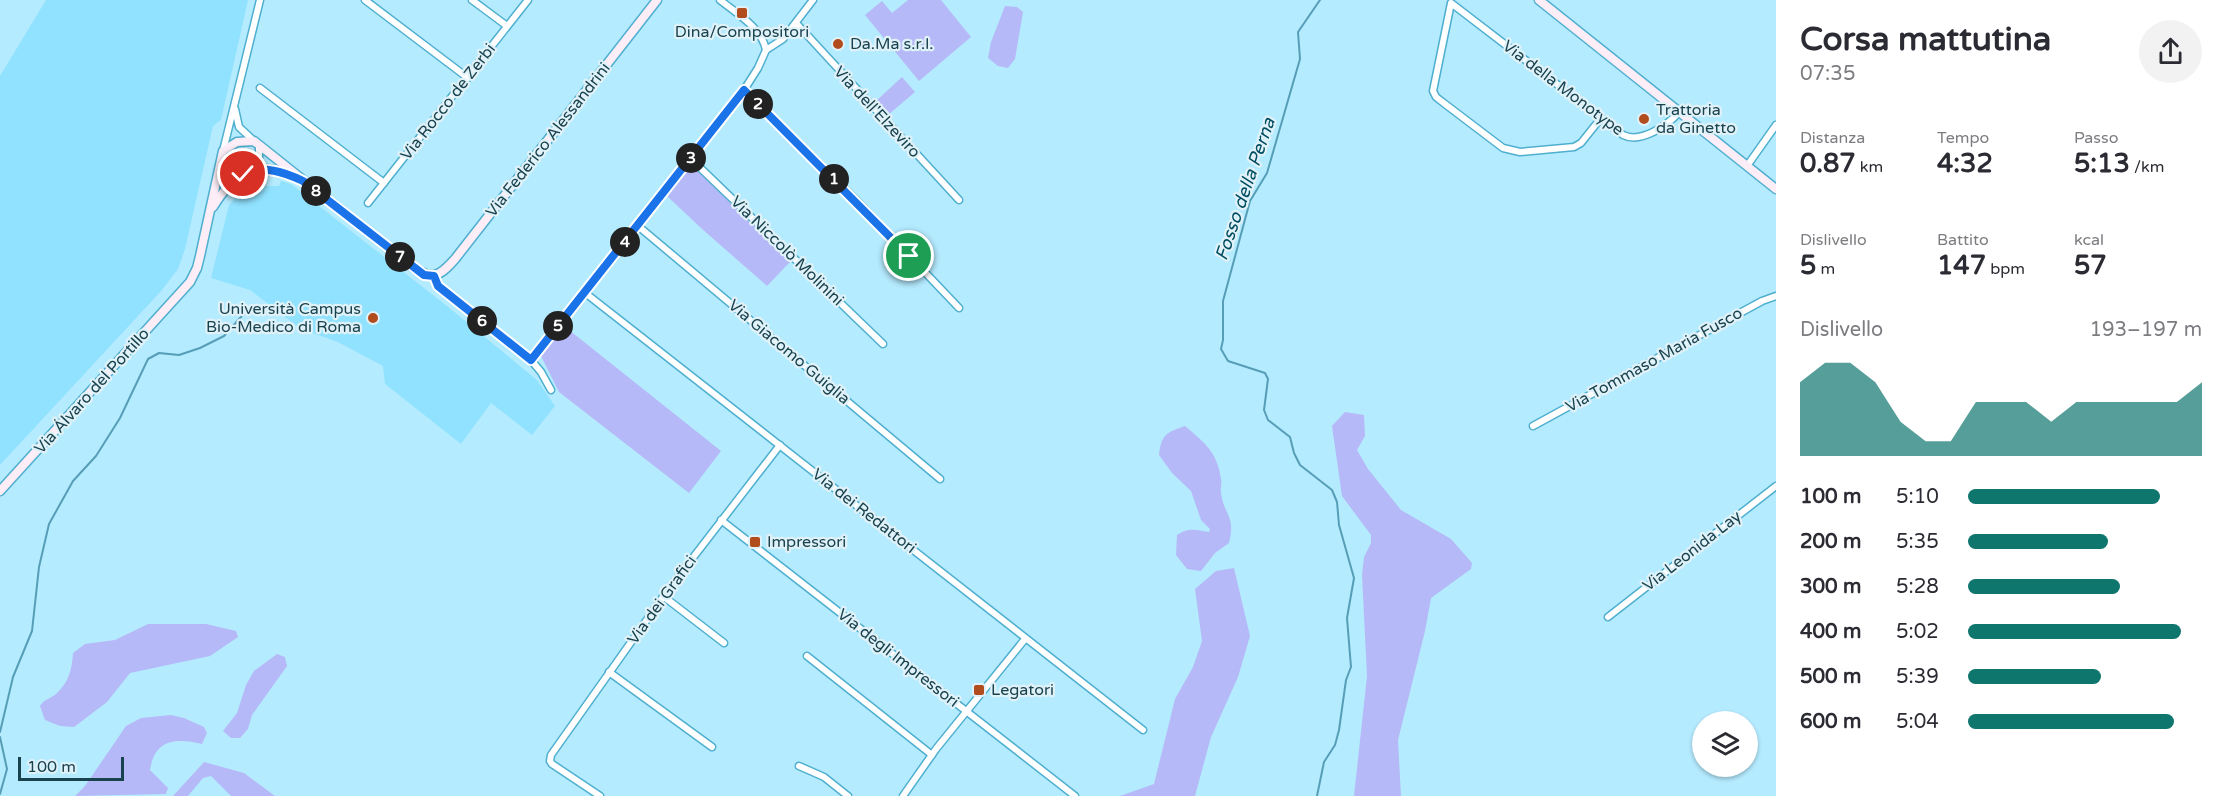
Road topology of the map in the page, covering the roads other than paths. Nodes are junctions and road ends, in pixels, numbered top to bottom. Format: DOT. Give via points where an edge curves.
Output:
graph roads {
  1 [pos="260,0"];
  2 [pos="365,0"];
  3 [pos="472,0"];
  4 [pos="528,0"];
  5 [pos="657,0"];
  6 [pos="720,0"];
  7 [pos="813,0"];
  8 [pos="1539,0"];
  9 [pos="796,23"];
  10 [pos="507,26"];
  11 [pos="766,50"];
  12 [pos="468,78"];
  13 [pos="260,88"];
  14 [pos="744,90"];
  15 [pos="235,102"];
  16 [pos="1679,112"];
  17 [pos="1601,118"];
  18 [pos="1776,125"];
  19 [pos="1769,135"];
  20 [pos="1776,140"];
  21 [pos="256,143"];
  22 [pos="222,155"];
  23 [pos="691,159"];
  24 [pos="1747,166"];
  25 [pos="248,172"];
  26 [pos="303,181"];
  27 [pos="384,183"];
  28 [pos="1776,189"];
  29 [pos="958,200"];
  30 [pos="368,203"];
  31 [pos="209,213"];
  32 [pos="638,226"];
  33 [pos="434,276"];
  34 [pos="584,292"];
  35 [pos="1776,296"];
  36 [pos="959,308"];
  37 [pos="883,344"];
  38 [pos="531,360"];
  39 [pos="551,390"];
  40 [pos="1533,426"];
  41 [pos="780,445"];
  42 [pos="940,479"];
  43 [pos="1776,486"];
  44 [pos="0,491"];
  45 [pos="721,520"];
  46 [pos="663,596"];
  47 [pos="1608,617"];
  48 [pos="1025,639"];
  49 [pos="724,643"];
  50 [pos="807,656"];
  51 [pos="609,672"];
  52 [pos="966,711"];
  53 [pos="1143,730"];
  54 [pos="712,747"];
  55 [pos="932,755"];
  56 [pos="799,766"];
  57 [pos="598,796"];
  58 [pos="848,796"];
  59 [pos="903,796"];
  60 [pos="1075,796"];
  1 -- 15 [label="street"];
  2 -- 12 [label="street"];
  3 -- 10 [label="street"];
  4 -- 10 [label="street, Via Rocco de Zerbi"];
  5 -- 33 [label="street, Via Federico Alessandrini" via="455,259"];
  6 -- 11 [label="street" via="754,29"];
  7 -- 9 [label="street"];
  8 -- 16 [label="street"];
  9 -- 11 [label="street" via="781,41"];
  9 -- 29 [label="street, Via dell'Elzeviro"];
  10 -- 12 [label="street, Via Rocco de Zerbi"];
  11 -- 14 [label="street"];
  12 -- 27 [label="street, Via Rocco de Zerbi"];
  13 -- 27 [label="street"];
  14 -- 23 [label="street"];
  14 -- 36 [label="street"];
  15 -- 21 [label="street" via="238,125"];
  15 -- 22 [label="street"];
  16 -- 17 [label="street, Via della Monotype" via="1663,127 1633,137"];
  16 -- 24 [label="street"];
  17 -- 17 [label="street, Via della Monotype" via="1451,3 1433,92 1445,105 1503,148 1520,152 1574,147"];
  18 -- 19 [label="street"];
  19 -- 20 [label="street"];
  19 -- 24 [label="street"];
  21 -- 22 [label="street" via="237,142"];
  21 -- 25 [label="street" via="259,161"];
  21 -- 26 [label="street"];
  22 -- 25 [label="street" via="228,169"];
  22 -- 31 [label="street, Via Álvaro del Portillo"];
  23 -- 32 [label="street"];
  23 -- 37 [label="street, Via Niccolò Molinini"];
  24 -- 28 [label="street"];
  25 -- 26 [label="street" via="282,171"];
  25 -- 31 [label="street" via="228,186"];
  26 -- 33 [label="street" via="424,275"];
  27 -- 30 [label="street, Via Rocco de Zerbi"];
  31 -- 44 [label="street, Via Álvaro del Portillo" via="197,268 184,290"];
  32 -- 34 [label="street"];
  32 -- 42 [label="street, Via Giacomo Guiglia"];
  33 -- 38 [label="street" via="438,286"];
  34 -- 38 [label="street"];
  34 -- 41 [label="street, Via dei Redattori"];
  35 -- 40 [label="street, Via Tommaso Maria Fusco"];
  38 -- 39 [label="street"];
  41 -- 45 [label="street, Via dei Grafici"];
  41 -- 48 [label="street, Via dei Redattori"];
  43 -- 47 [label="street, Via Leonida Lay"];
  45 -- 46 [label="street, Via dei Grafici"];
  45 -- 52 [label="street, Via degli Impressori"];
  46 -- 49 [label="street"];
  46 -- 51 [label="street, Via dei Grafici"];
  48 -- 52 [label="street"];
  48 -- 53 [label="street, Via dei Redattori"];
  50 -- 55 [label="street"];
  51 -- 54 [label="street"];
  51 -- 57 [label="street, Via dei Grafici" via="550,759"];
  52 -- 55 [label="street"];
  52 -- 60 [label="street, Via degli Impressori"];
  55 -- 59 [label="street"];
  56 -- 58 [label="street" via="824,777"];
}
